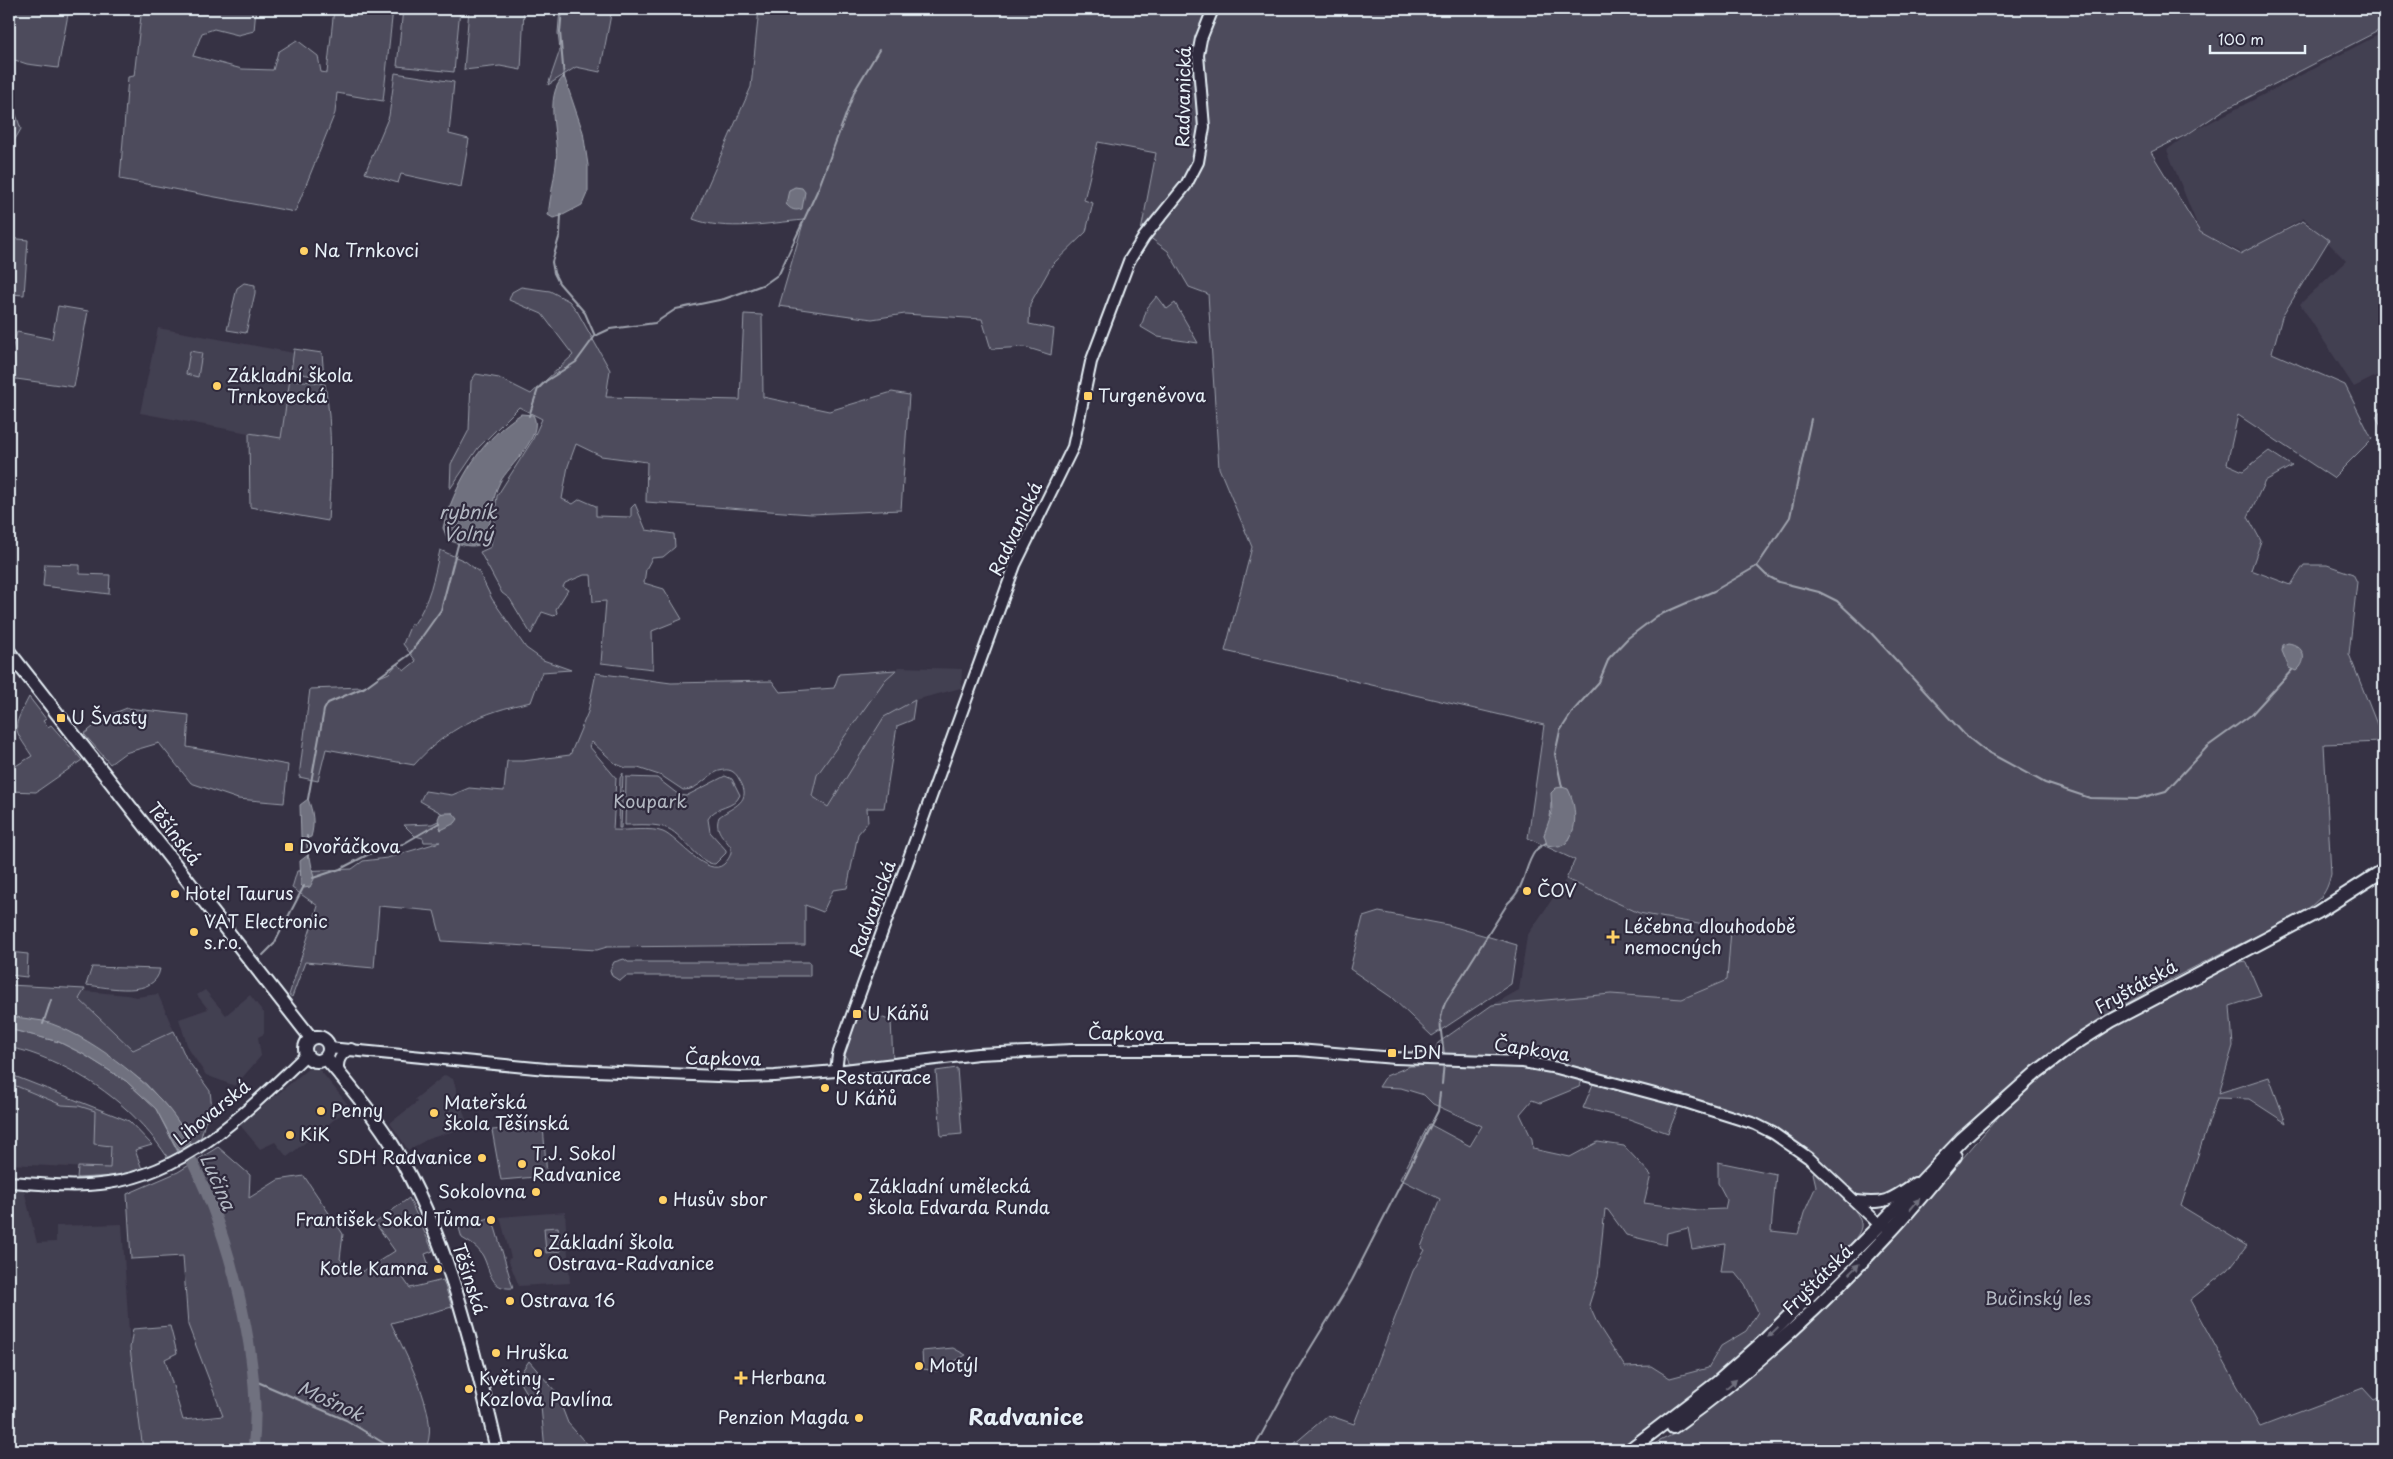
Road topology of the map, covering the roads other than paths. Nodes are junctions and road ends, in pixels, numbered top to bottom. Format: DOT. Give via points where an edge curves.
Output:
graph roads {
  1 [pos="1213,9"];
  2 [pos="9,652"];
  3 [pos="2384,858"];
  4 [pos="2384,870"];
  5 [pos="2357,887"];
  6 [pos="311,1038"];
  7 [pos="351,1049"];
  8 [pos="327,1053"];
  9 [pos="306,1055"];
  10 [pos="836,1072"];
  11 [pos="339,1073"];
  12 [pos="2000,1104"];
  13 [pos="1926,1175"];
  14 [pos="9,1182"];
  15 [pos="1857,1201"];
  16 [pos="1901,1220"];
  17 [pos="1880,1225"];
  18 [pos="1870,1253"];
  19 [pos="1630,1449"];
  20 [pos="497,1450"];
  1 -- 10 [label="street, Radvanická" via="1199,47 1204,132 1198,162 1186,185 1144,237 1129,262 1091,362 1072,447 1015,565 850,1020"];
  2 -- 6 [label="main road, Těšínská"];
  3 -- 5 [label="main road"];
  4 -- 5 [label="main road"];
  5 -- 12 [label="main road, Fryštátská" via="2302,920 2111,1021 2073,1045"];
  6 -- 8 [label="main road" via="323,1039"];
  6 -- 9 [label="main road" via="305,1047"];
  7 -- 8 [label="street, Čapkova"];
  7 -- 10 [label="street, Čapkova" via="475,1064 631,1073 775,1076"];
  7 -- 11 [label="street" via="339,1058"];
  8 -- 9 [label="main road" via="315,1062"];
  8 -- 11 [label="main road, Těšínská"];
  9 -- 14 [label="street, Lihovarská" via="205,1143 173,1164 106,1184"];
  10 -- 15 [label="street, Čapkova" via="978,1054 1072,1050 1306,1050 1523,1062 1558,1068 1755,1124 1809,1158"];
  11 -- 20 [label="main road, Těšínská" via="393,1147 429,1218 463,1317"];
  12 -- 13 [label="main road, Fryštátská"];
  16 -- 12 [label="main road, Fryštátská, one-way"];
  13 -- 15 [label="street" via="1888,1201"];
  13 -- 17 [label="main road, Fryštátská"];
  15 -- 17 [label="street, Čapkova"];
  16 -- 17 [label="street"];
  16 -- 18 [label="main road, Fryštátská"];
  17 -- 18 [label="street"];
  17 -- 19 [label="main road, Fryštátská, one-way" via="1762,1343 1718,1382"];
  19 -- 18 [label="main road, Fryštátská, one-way" via="1671,1429 1725,1389 1819,1305"];
}
